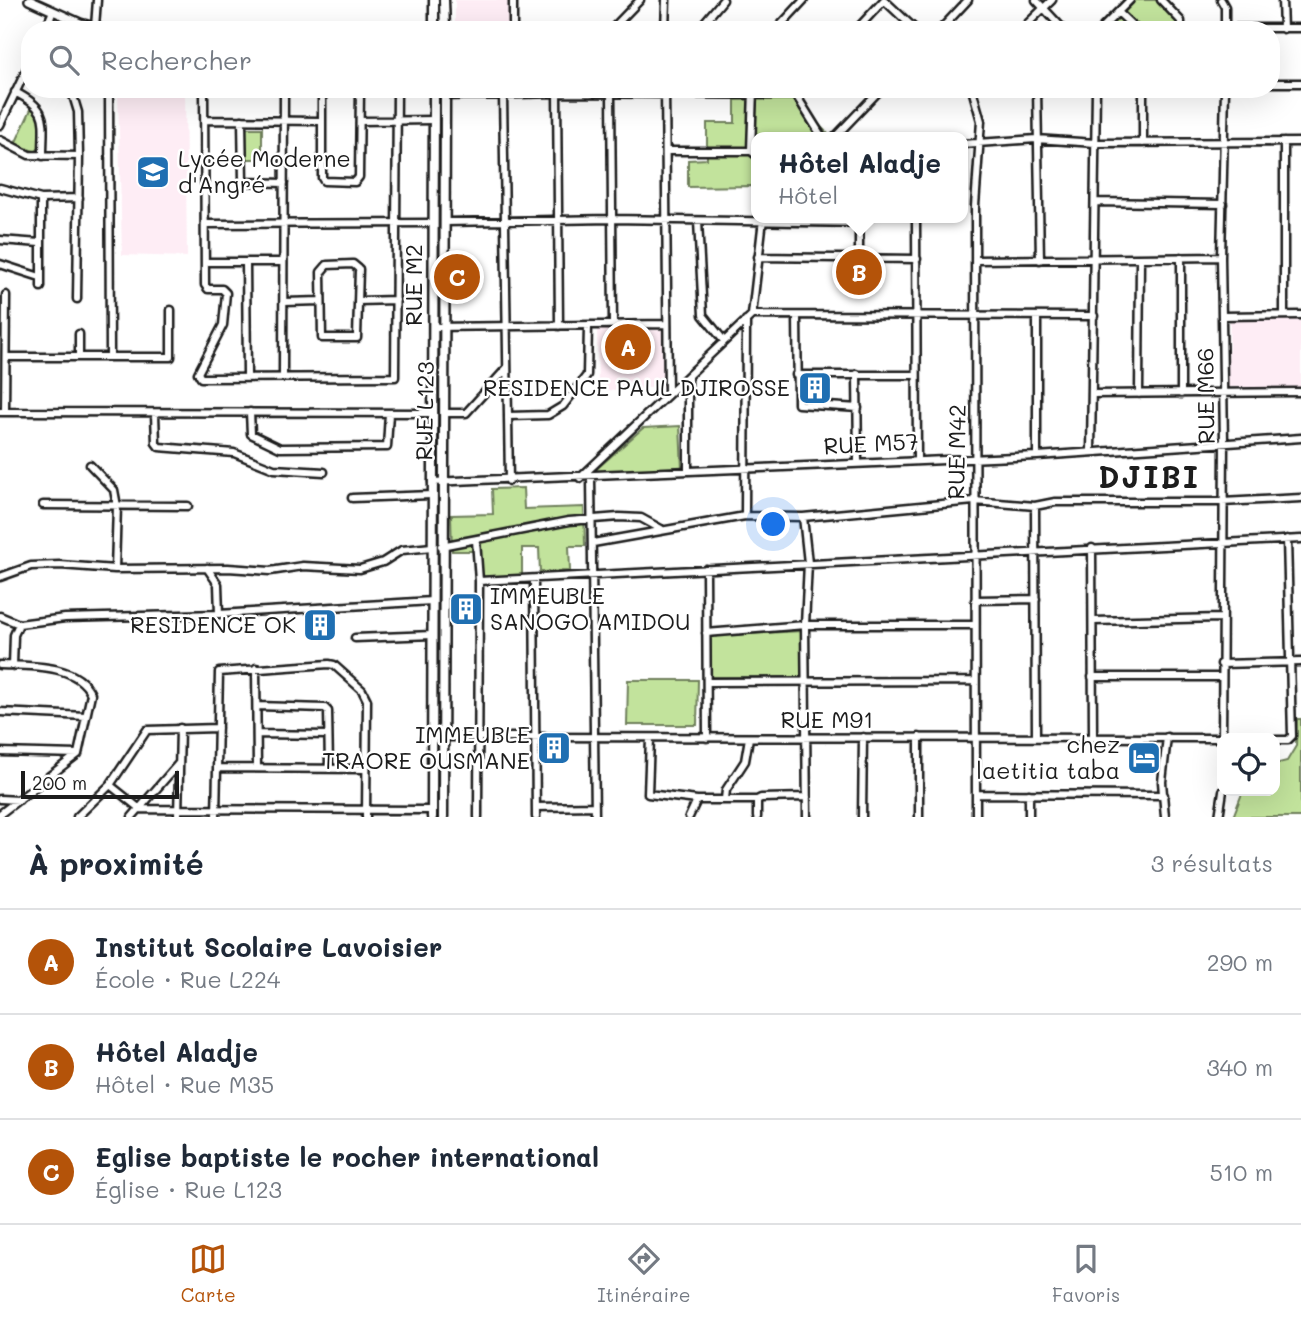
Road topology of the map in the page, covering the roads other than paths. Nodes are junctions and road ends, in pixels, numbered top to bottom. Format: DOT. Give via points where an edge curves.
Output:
graph roads {
  1 [pos="29,0"];
  2 [pos="97,0"];
  3 [pos="434,0"];
  4 [pos="444,0"];
  5 [pos="513,0"];
  6 [pos="640,0"];
  7 [pos="666,0"];
  8 [pos="723,0"];
  9 [pos="884,0"];
  10 [pos="968,0"];
  11 [pos="1036,0"];
  12 [pos="1052,0"];
  13 [pos="1129,0"];
  14 [pos="1161,0"];
  15 [pos="1221,0"];
  16 [pos="1282,0"];
  17 [pos="800,1"];
  18 [pos="1044,8"];
  19 [pos="53,11"];
  20 [pos="1118,12"];
  21 [pos="49,21"];
  22 [pos="79,21"];
  23 [pos="95,21"];
  24 [pos="434,21"];
  25 [pos="445,21"];
  26 [pos="513,21"];
  27 [pos="620,21"];
  28 [pos="665,21"];
  29 [pos="706,21"];
  30 [pos="783,21"];
  31 [pos="864,21"];
  32 [pos="906,21"];
  33 [pos="948,21"];
  34 [pos="1030,21"];
  35 [pos="1056,21"];
  36 [pos="1109,21"];
  37 [pos="1128,21"];
  38 [pos="1181,21"];
  39 [pos="1225,21"];
  40 [pos="1283,29"];
  41 [pos="1301,29"];
  42 [pos="21,80"];
  43 [pos="1280,83"];
  44 [pos="1301,83"];
  45 [pos="15,92"];
  46 [pos="21,95"];
  47 [pos="28,98"];
  48 [pos="74,98"];
  49 [pos="109,98"];
  50 [pos="204,98"];
  51 [pos="284,98"];
  52 [pos="322,98"];
  53 [pos="360,98"];
  54 [pos="397,98"];
  55 [pos="434,98"];
  56 [pos="445,98"];
  57 [pos="503,98"];
  58 [pos="557,98"];
  59 [pos="611,98"];
  60 [pos="665,98"];
  61 [pos="753,98"];
  62 [pos="801,98"];
  63 [pos="872,98"];
  64 [pos="975,98"];
  65 [pos="1037,98"];
  66 [pos="1096,98"];
  67 [pos="1143,98"];
  68 [pos="1225,98"];
  69 [pos="205,120"];
  70 [pos="242,120"];
  71 [pos="434,120"];
  72 [pos="284,121"];
  73 [pos="321,121"];
  74 [pos="360,121"];
  75 [pos="397,121"];
  76 [pos="0,125"];
  77 [pos="754,132"];
  78 [pos="819,132"];
  79 [pos="840,132"];
  80 [pos="1036,139"];
  81 [pos="0,140"];
  82 [pos="1224,142"];
  83 [pos="1284,142"];
  84 [pos="1301,142"];
  85 [pos="1095,143"];
  86 [pos="1143,143"];
  87 [pos="968,144"];
  88 [pos="979,144"];
  89 [pos="666,151"];
  90 [pos="751,153"];
  91 [pos="43,156"];
  92 [pos="79,156"];
  93 [pos="284,183"];
  94 [pos="0,188"];
  95 [pos="79,198"];
  96 [pos="41,199"];
  97 [pos="1094,202"];
  98 [pos="1223,204"];
  99 [pos="611,219"];
  100 [pos="505,220"];
  101 [pos="559,220"];
  102 [pos="667,220"];
  103 [pos="751,220"];
  104 [pos="698,221"];
  105 [pos="445,222"];
  106 [pos="284,223"];
  107 [pos="434,223"];
  108 [pos="763,223"];
  109 [pos="859,223"];
  110 [pos="916,223"];
  111 [pos="206,224"];
  112 [pos="396,224"];
  113 [pos="0,240"];
  114 [pos="40,243"];
  115 [pos="758,257"];
  116 [pos="1181,257"];
  117 [pos="1221,257"];
  118 [pos="859,259"];
  119 [pos="917,259"];
  120 [pos="1140,259"];
  121 [pos="1040,260"];
  122 [pos="1094,260"];
  123 [pos="975,261"];
  124 [pos="206,262"];
  125 [pos="246,262"];
  126 [pos="283,262"];
  127 [pos="0,264"];
  128 [pos="40,278"];
  129 [pos="41,286"];
  130 [pos="6,295"];
  131 [pos="78,299"];
  132 [pos="396,300"];
  133 [pos="321,301"];
  134 [pos="358,301"];
  135 [pos="284,302"];
  136 [pos="172,310"];
  137 [pos="1284,315"];
  138 [pos="1301,315"];
  139 [pos="797,316"];
  140 [pos="976,316"];
  141 [pos="1037,316"];
  142 [pos="1094,316"];
  143 [pos="1223,316"];
  144 [pos="749,317"];
  145 [pos="917,317"];
  146 [pos="667,324"];
  147 [pos="613,325"];
  148 [pos="505,326"];
  149 [pos="559,326"];
  150 [pos="588,326"];
  151 [pos="433,327"];
  152 [pos="445,327"];
  153 [pos="79,334"];
  154 [pos="724,341"];
  155 [pos="6,357"];
  156 [pos="79,357"];
  157 [pos="110,357"];
  158 [pos="505,370"];
  159 [pos="857,374"];
  160 [pos="796,375"];
  161 [pos="916,375"];
  162 [pos="247,376"];
  163 [pos="283,376"];
  164 [pos="688,377"];
  165 [pos="1301,392"];
  166 [pos="668,394"];
  167 [pos="1092,394"];
  168 [pos="1139,394"];
  169 [pos="1181,394"];
  170 [pos="1223,394"];
  171 [pos="858,408"];
  172 [pos="2,412"];
  173 [pos="250,412"];
  174 [pos="389,413"];
  175 [pos="432,413"];
  176 [pos="444,413"];
  177 [pos="155,414"];
  178 [pos="508,416"];
  179 [pos="1301,438"];
  180 [pos="1224,442"];
  181 [pos="1091,452"];
  182 [pos="1037,456"];
  183 [pos="974,458"];
  184 [pos="917,459"];
  185 [pos="858,463"];
  186 [pos="90,465"];
  187 [pos="743,468"];
  188 [pos="688,471"];
  189 [pos="324,472"];
  190 [pos="591,477"];
  191 [pos="580,478"];
  192 [pos="443,481"];
  193 [pos="509,481"];
  194 [pos="432,482"];
  195 [pos="432,495"];
  196 [pos="352,498"];
  197 [pos="1301,498"];
  198 [pos="974,500"];
  199 [pos="1222,502"];
  200 [pos="43,505"];
  201 [pos="117,506"];
  202 [pos="188,506"];
  203 [pos="1035,506"];
  204 [pos="745,516"];
  205 [pos="803,517"];
  206 [pos="592,521"];
  207 [pos="661,529"];
  208 [pos="1287,539"];
  209 [pos="1301,539"];
  210 [pos="476,540"];
  211 [pos="1222,540"];
  212 [pos="593,543"];
  213 [pos="437,547"];
  214 [pos="1092,548"];
  215 [pos="1036,551"];
  216 [pos="974,554"];
  217 [pos="808,563"];
  218 [pos="207,568"];
  219 [pos="115,569"];
  220 [pos="706,569"];
  221 [pos="594,576"];
  222 [pos="0,577"];
  223 [pos="534,579"];
  224 [pos="479,580"];
  225 [pos="975,600"];
  226 [pos="1036,600"];
  227 [pos="432,601"];
  228 [pos="219,614"];
  229 [pos="0,617"];
  230 [pos="1222,618"];
  231 [pos="1094,621"];
  232 [pos="19,624"];
  233 [pos="805,625"];
  234 [pos="975,625"];
  235 [pos="706,633"];
  236 [pos="433,635"];
  237 [pos="355,638"];
  238 [pos="1301,662"];
  239 [pos="1289,663"];
  240 [pos="1221,664"];
  241 [pos="0,665"];
  242 [pos="13,666"];
  243 [pos="256,668"];
  244 [pos="1092,677"];
  245 [pos="1221,677"];
  246 [pos="806,681"];
  247 [pos="975,681"];
  248 [pos="707,682"];
  249 [pos="257,706"];
  250 [pos="0,712"];
  251 [pos="86,716"];
  252 [pos="180,728"];
  253 [pos="218,728"];
  254 [pos="1223,733"];
  255 [pos="257,734"];
  256 [pos="328,735"];
  257 [pos="432,737"];
  258 [pos="443,737"];
  259 [pos="478,737"];
  260 [pos="535,737"];
  261 [pos="707,737"];
  262 [pos="863,737"];
  263 [pos="919,737"];
  264 [pos="975,737"];
  265 [pos="1036,737"];
  266 [pos="1093,737"];
  267 [pos="1167,737"];
  268 [pos="595,738"];
  269 [pos="650,738"];
  270 [pos="748,738"];
  271 [pos="806,738"];
  272 [pos="1217,738"];
  273 [pos="1280,740"];
  274 [pos="0,752"];
  275 [pos="78,754"];
  276 [pos="179,762"];
  277 [pos="218,768"];
  278 [pos="257,768"];
  279 [pos="328,768"];
  280 [pos="366,769"];
  281 [pos="110,785"];
  282 [pos="976,794"];
  283 [pos="1029,794"];
  284 [pos="1164,795"];
  285 [pos="1222,796"];
  286 [pos="807,797"];
  287 [pos="0,799"];
  288 [pos="725,799"];
  289 [pos="19,800"];
  290 [pos="697,800"];
  291 [pos="757,800"];
  292 [pos="595,806"];
  293 [pos="536,807"];
  294 [pos="140,809"];
  295 [pos="178,813"];
  296 [pos="217,813"];
  297 [pos="366,813"];
  298 [pos="432,813"];
  299 [pos="0,814"];
  300 [pos="77,817"];
  301 [pos="132,817"];
  302 [pos="443,817"];
  303 [pos="478,817"];
  304 [pos="536,817"];
  305 [pos="595,817"];
  306 [pos="689,817"];
  307 [pos="757,817"];
  308 [pos="807,817"];
  309 [pos="862,817"];
  310 [pos="919,817"];
  311 [pos="976,817"];
  312 [pos="1029,817"];
  313 [pos="1165,817"];
  314 [pos="1219,817"];
  1 -- 19 [label="street"];
  2 -- 23 [label="street"];
  3 -- 24 [label="main road"];
  4 -- 25 [label="main road"];
  5 -- 26 [label="street"];
  6 -- 27 [label="street"];
  7 -- 28 [label="street"];
  8 -- 29 [label="street"];
  9 -- 31 [label="street"];
  9 -- 32 [label="street"];
  10 -- 33 [label="street"];
  11 -- 18 [label="street"];
  12 -- 18 [label="street"];
  13 -- 20 [label="street"];
  14 -- 38 [label="street"];
  15 -- 39 [label="street"];
  16 -- 40 [label="street"];
  17 -- 30 [label="street"];
  18 -- 34 [label="street"];
  18 -- 35 [label="street"];
  19 -- 21 [label="street"];
  19 -- 22 [label="street"];
  20 -- 36 [label="street"];
  20 -- 37 [label="street"];
  40 -- 41 [label="street"];
  42 -- 45 [label="street"];
  43 -- 44 [label="street"];
  45 -- 46 [label="street"];
  45 -- 76 [label="street"];
  47 -- 91 [label="street" via="41,111"];
  48 -- 92 [label="street"];
  49 -- 157 [label="street"];
  50 -- 69 [label="street"];
  51 -- 72 [label="street"];
  52 -- 73 [label="street"];
  53 -- 74 [label="street"];
  54 -- 75 [label="street"];
  55 -- 71 [label="main road, RUE M2"];
  56 -- 105 [label="main road, RUE L123"];
  57 -- 100 [label="street"];
  58 -- 101 [label="street"];
  59 -- 99 [label="street"];
  60 -- 89 [label="street"];
  61 -- 77 [label="street"];
  62 -- 78 [label="street"];
  63 -- 79 [label="street"];
  64 -- 88 [label="street, RUE M42" via="981,113"];
  65 -- 80 [label="street"];
  66 -- 85 [label="street"];
  67 -- 86 [label="street"];
  68 -- 82 [label="street, RUE M66"];
  69 -- 70 [label="street"];
  69 -- 111 [label="street"];
  70 -- 72 [label="street"];
  70 -- 93 [label="street" via="243,181"];
  71 -- 75 [label="street"];
  71 -- 107 [label="main road, RUE M2"];
  72 -- 73 [label="street"];
  72 -- 93 [label="street"];
  73 -- 74 [label="street" via="322,178 355,182 359,177"];
  74 -- 75 [label="street"];
  75 -- 112 [label="street"];
  80 -- 85 [label="street"];
  80 -- 88 [label="street"];
  80 -- 121 [label="street"];
  81 -- 91 [label="street" via="23,153"];
  82 -- 83 [label="street"];
  82 -- 86 [label="street"];
  82 -- 98 [label="street, RUE M66"];
  83 -- 84 [label="street"];
  83 -- 137 [label="street"];
  85 -- 86 [label="street"];
  85 -- 97 [label="street"];
  87 -- 88 [label="street"];
  88 -- 123 [label="street, RUE M42"];
  89 -- 90 [label="street"];
  89 -- 102 [label="street"];
  91 -- 92 [label="street"];
  92 -- 95 [label="street"];
  93 -- 106 [label="street"];
  94 -- 96 [label="street"];
  95 -- 96 [label="street"];
  95 -- 131 [label="street"];
  96 -- 114 [label="street"];
  97 -- 98 [label="street"];
  97 -- 122 [label="street"];
  98 -- 117 [label="street, RUE M66"];
  99 -- 101 [label="street"];
  99 -- 102 [label="street"];
  99 -- 147 [label="street"];
  100 -- 101 [label="street"];
  100 -- 105 [label="street"];
  100 -- 148 [label="street"];
  101 -- 149 [label="street"];
  102 -- 104 [label="street"];
  102 -- 146 [label="street"];
  103 -- 104 [label="street"];
  104 -- 154 [label="street" via="703,315"];
  105 -- 152 [label="main road, RUE L123"];
  106 -- 111 [label="street"];
  106 -- 112 [label="street"];
  106 -- 126 [label="street"];
  107 -- 112 [label="street"];
  107 -- 151 [label="main road, RUE M2"];
  108 -- 115 [label="street"];
  109 -- 118 [label="street"];
  110 -- 119 [label="street"];
  111 -- 124 [label="street"];
  112 -- 132 [label="street"];
  113 -- 114 [label="street"];
  114 -- 128 [label="street"];
  115 -- 118 [label="street"];
  115 -- 144 [label="street"];
  116 -- 117 [label="street"];
  116 -- 120 [label="street"];
  116 -- 169 [label="street"];
  117 -- 143 [label="street, RUE M66"];
  118 -- 119 [label="street"];
  119 -- 145 [label="street"];
  120 -- 122 [label="street"];
  120 -- 168 [label="street"];
  121 -- 122 [label="street"];
  121 -- 123 [label="street"];
  122 -- 142 [label="street"];
  123 -- 140 [label="street, RUE M42"];
  124 -- 125 [label="street"];
  124 -- 162 [label="street" via="206,288 226,293 226,318 198,376"];
  125 -- 126 [label="street"];
  125 -- 162 [label="street"];
  126 -- 135 [label="street"];
  127 -- 128 [label="street"];
  128 -- 129 [label="street"];
  130 -- 155 [label="street"];
  132 -- 134 [label="street"];
  132 -- 163 [label="street" via="395,377"];
  133 -- 134 [label="street" via="323,267 353,264 359,270"];
  133 -- 134 [label="street" via="322,338 352,340 359,333"];
  133 -- 135 [label="street"];
  135 -- 163 [label="street"];
  136 -- 157 [label="street" via="171,357"];
  137 -- 138 [label="street"];
  137 -- 143 [label="street"];
  139 -- 144 [label="street"];
  139 -- 145 [label="street"];
  139 -- 160 [label="street"];
  140 -- 141 [label="street"];
  140 -- 145 [label="street"];
  140 -- 183 [label="street, RUE M42"];
  141 -- 142 [label="street"];
  141 -- 182 [label="street"];
  142 -- 167 [label="street"];
  143 -- 170 [label="street, RUE M66"];
  144 -- 154 [label="street"];
  144 -- 187 [label="street"];
  145 -- 161 [label="street"];
  146 -- 147 [label="street"];
  146 -- 166 [label="street"];
  147 -- 150 [label="street"];
  148 -- 149 [label="street"];
  148 -- 152 [label="street"];
  148 -- 158 [label="street"];
  149 -- 150 [label="street"];
  150 -- 178 [label="street" via="587,375 555,413"];
  151 -- 152 [label="street"];
  151 -- 175 [label="main road, RUE M2"];
  152 -- 176 [label="main road, RUE L123"];
  153 -- 156 [label="street"];
  154 -- 164 [label="street"];
  155 -- 156 [label="street"];
  155 -- 172 [label="street"];
  156 -- 157 [label="street"];
  158 -- 176 [label="street" via="466,412"];
  158 -- 178 [label="street"];
  159 -- 160 [label="street"];
  159 -- 161 [label="street"];
  159 -- 171 [label="street"];
  160 -- 171 [label="street" via="800,406"];
  161 -- 184 [label="street"];
  162 -- 163 [label="street"];
  164 -- 166 [label="street"];
  164 -- 188 [label="street"];
  165 -- 170 [label="street"];
  166 -- 191 [label="street"];
  167 -- 168 [label="street"];
  167 -- 181 [label="street"];
  168 -- 169 [label="street"];
  169 -- 170 [label="street"];
  170 -- 180 [label="street, RUE M66"];
  171 -- 185 [label="street"];
  172 -- 177 [label="street"];
  173 -- 174 [label="street"];
  173 -- 174 [label="street" via="251,434 280,448 387,447"];
  173 -- 177 [label="street"];
  174 -- 175 [label="street"];
  175 -- 194 [label="main road, RUE M2"];
  176 -- 192 [label="main road, RUE L123"];
  177 -- 189 [label="street" via="159,447 234,453 274,469"];
  178 -- 193 [label="street"];
  179 -- 180 [label="street, RUE M57"];
  180 -- 181 [label="street, RUE M57"];
  180 -- 199 [label="street, RUE M66"];
  181 -- 182 [label="street, RUE M57"];
  182 -- 183 [label="street, RUE M57"];
  183 -- 184 [label="street, RUE M57"];
  183 -- 198 [label="street, RUE M42"];
  184 -- 185 [label="street, RUE M57"];
  185 -- 187 [label="street, RUE M57"];
  186 -- 201 [label="street" via="112,485"];
  187 -- 188 [label="street, RUE M57"];
  187 -- 204 [label="street"];
  188 -- 190 [label="street, RUE M57"];
  190 -- 191 [label="street, RUE M57"];
  190 -- 206 [label="street"];
  191 -- 193 [label="street, RUE M57"];
  192 -- 193 [label="street, RUE M57"];
  192 -- 194 [label="street, RUE M57"];
  192 -- 213 [label="main road, RUE L123"];
  194 -- 195 [label="main road, RUE M2"];
  195 -- 196 [label="street"];
  195 -- 213 [label="main road, RUE M2"];
  197 -- 199 [label="street"];
  198 -- 203 [label="street"];
  198 -- 205 [label="street"];
  198 -- 216 [label="street, RUE M42"];
  199 -- 203 [label="street" via="1055,502"];
  199 -- 211 [label="street, RUE M66"];
  200 -- 201 [label="street"];
  201 -- 202 [label="street"];
  201 -- 219 [label="street"];
  203 -- 215 [label="street"];
  204 -- 205 [label="street"];
  204 -- 207 [label="street"];
  205 -- 217 [label="street"];
  206 -- 207 [label="street" via="641,519"];
  206 -- 210 [label="street" via="569,521"];
  206 -- 212 [label="street"];
  207 -- 212 [label="street"];
  208 -- 209 [label="street"];
  208 -- 211 [label="street"];
  208 -- 239 [label="street"];
  210 -- 213 [label="street"];
  210 -- 224 [label="street"];
  211 -- 214 [label="street"];
  211 -- 230 [label="street, RUE M66"];
  212 -- 221 [label="street"];
  213 -- 218 [label="street" via="402,550 360,569"];
  213 -- 227 [label="main road"];
  213 -- 258 [label="main road"];
  214 -- 215 [label="street"];
  214 -- 231 [label="street"];
  215 -- 216 [label="street"];
  215 -- 226 [label="street"];
  216 -- 217 [label="street"];
  216 -- 225 [label="street, RUE M42"];
  217 -- 220 [label="street"];
  217 -- 233 [label="street"];
  218 -- 219 [label="street"];
  218 -- 228 [label="street" via="218,584"];
  219 -- 222 [label="street" via="31,566"];
  220 -- 221 [label="street"];
  220 -- 235 [label="street"];
  221 -- 223 [label="street"];
  221 -- 268 [label="street"];
  223 -- 224 [label="street"];
  223 -- 260 [label="street"];
  224 -- 259 [label="street"];
  225 -- 226 [label="street"];
  225 -- 234 [label="street, RUE M42"];
  226 -- 265 [label="street"];
  227 -- 228 [label="street"];
  227 -- 236 [label="main road"];
  228 -- 232 [label="street" via="65,618"];
  229 -- 232 [label="street"];
  230 -- 231 [label="street"];
  230 -- 240 [label="street, RUE M66"];
  231 -- 244 [label="street"];
  232 -- 242 [label="street"];
  233 -- 234 [label="street"];
  233 -- 235 [label="street"];
  233 -- 246 [label="street"];
  234 -- 247 [label="street, RUE M42"];
  235 -- 248 [label="street"];
  236 -- 237 [label="street"];
  236 -- 257 [label="main road"];
  238 -- 239 [label="street"];
  239 -- 240 [label="street"];
  239 -- 273 [label="street" via="1292,736"];
  240 -- 245 [label="street, RUE M66"];
  241 -- 242 [label="street"];
  242 -- 251 [label="street" via="54,667 85,685 91,694"];
  243 -- 249 [label="street"];
  243 -- 253 [label="street" via="219,672"];
  243 -- 280 [label="street" via="334,665 362,690 367,700"];
  244 -- 245 [label="street"];
  244 -- 266 [label="street"];
  245 -- 254 [label="street, RUE M66"];
  246 -- 247 [label="street"];
  246 -- 248 [label="street"];
  246 -- 271 [label="street"];
  247 -- 264 [label="street, RUE M42"];
  248 -- 261 [label="street"];
  249 -- 255 [label="street"];
  249 -- 256 [label="street" via="322,706 328,711"];
  250 -- 251 [label="street"];
  251 -- 275 [label="street"];
  252 -- 253 [label="street"];
  252 -- 276 [label="street"];
  252 -- 281 [label="street" via="147,730"];
  253 -- 277 [label="street"];
  255 -- 256 [label="street"];
  255 -- 278 [label="street"];
  256 -- 279 [label="street"];
  257 -- 258 [label="street, RUE M91"];
  257 -- 298 [label="main road"];
  258 -- 259 [label="street, RUE M91"];
  258 -- 302 [label="main road"];
  259 -- 260 [label="street, RUE M91"];
  259 -- 303 [label="street"];
  260 -- 268 [label="street, RUE M91"];
  260 -- 293 [label="street"];
  261 -- 269 [label="street, RUE M91"];
  261 -- 270 [label="street, RUE M91"];
  262 -- 263 [label="street, RUE M91"];
  262 -- 271 [label="street, RUE M91"];
  262 -- 309 [label="street"];
  263 -- 264 [label="street, RUE M91"];
  263 -- 310 [label="street"];
  264 -- 265 [label="street, RUE M91"];
  264 -- 282 [label="street, RUE M42"];
  265 -- 266 [label="street, RUE M91"];
  266 -- 267 [label="street, RUE M91"];
  267 -- 272 [label="street, RUE M91"];
  267 -- 284 [label="street"];
  268 -- 269 [label="street, RUE M91"];
  268 -- 292 [label="street"];
  269 -- 290 [label="street" via="648,794"];
  270 -- 271 [label="street, RUE M91"];
  270 -- 288 [label="street" via="746,761"];
  271 -- 286 [label="street"];
  274 -- 275 [label="street"];
  275 -- 289 [label="street"];
  276 -- 294 [label="street"];
  276 -- 295 [label="street"];
  277 -- 278 [label="street"];
  277 -- 296 [label="street"];
  278 -- 279 [label="street"];
  279 -- 280 [label="street"];
  280 -- 297 [label="street"];
  281 -- 294 [label="street"];
  281 -- 300 [label="street"];
  282 -- 283 [label="street"];
  282 -- 311 [label="street, RUE M42"];
  283 -- 284 [label="street"];
  283 -- 312 [label="street"];
  284 -- 313 [label="street"];
  285 -- 314 [label="street"];
  286 -- 291 [label="street"];
  286 -- 308 [label="street"];
  287 -- 289 [label="street"];
  288 -- 290 [label="street"];
  288 -- 291 [label="street"];
  289 -- 299 [label="street"];
  290 -- 306 [label="street"];
  291 -- 307 [label="street"];
  292 -- 293 [label="street"];
  292 -- 305 [label="street"];
  293 -- 304 [label="street"];
  294 -- 295 [label="street"];
  294 -- 301 [label="street"];
  295 -- 296 [label="street"];
  296 -- 297 [label="street"];
  297 -- 298 [label="street"];
}
